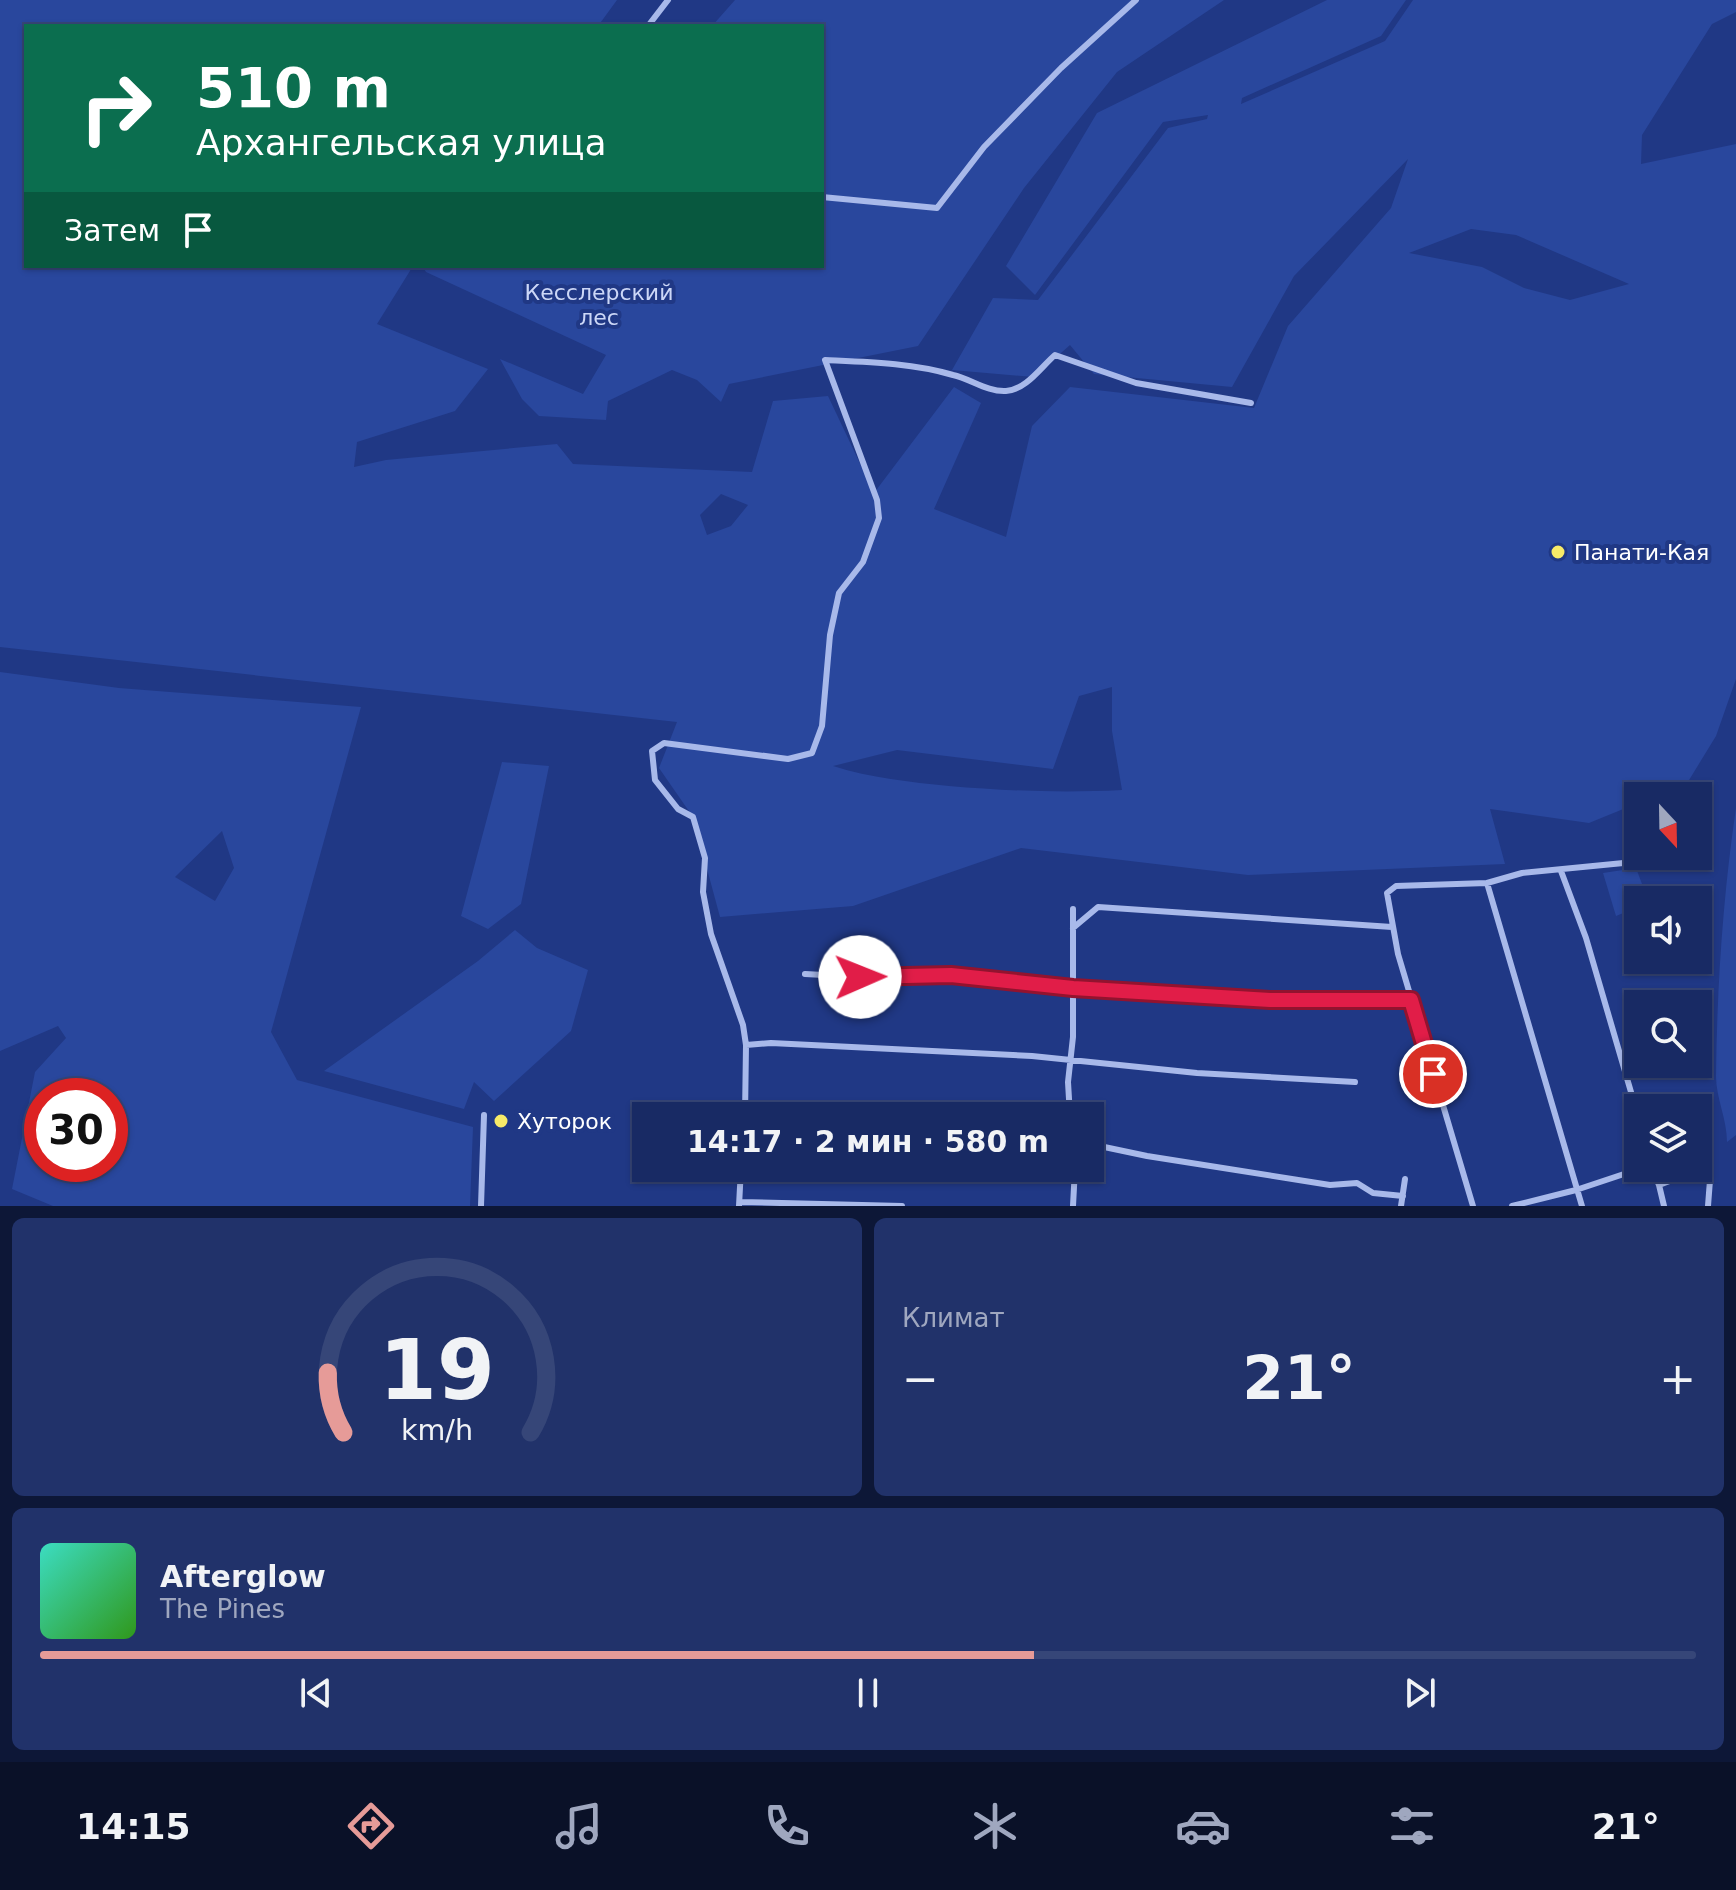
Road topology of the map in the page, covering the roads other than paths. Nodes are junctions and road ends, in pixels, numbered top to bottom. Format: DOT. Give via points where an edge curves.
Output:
graph roads {
  1 [pos="668,0"];
  2 [pos="1136,0"];
  3 [pos="650,24"];
  4 [pos="824,197"];
  5 [pos="1251,403"];
  6 [pos="1624,863"];
  7 [pos="1561,871"];
  8 [pos="1487,883"];
  9 [pos="1073,909"];
  10 [pos="1392,927"];
  11 [pos="1073,928"];
  12 [pos="805,974"];
  13 [pos="1073,988"];
  14 [pos="1411,1000"];
  15 [pos="746,1045"];
  16 [pos="1071,1061"];
  17 [pos="1355,1082"];
  18 [pos="1632,1094"];
  19 [pos="745,1102"];
  20 [pos="1069,1102"];
  21 [pos="484,1115"];
  22 [pos="1104,1147"];
  23 [pos="1624,1174"];
  24 [pos="1405,1179"];
  25 [pos="740,1182"];
  26 [pos="1074,1182"];
  27 [pos="1658,1182"];
  28 [pos="1659,1185"];
  29 [pos="1576,1190"];
  30 [pos="1403,1196"];
  31 [pos="739,1204"];
  32 [pos="481,1206"];
  33 [pos="902,1206"];
  34 [pos="1073,1206"];
  35 [pos="1401,1206"];
  36 [pos="1473,1206"];
  37 [pos="1512,1206"];
  38 [pos="1582,1206"];
  39 [pos="1664,1206"];
  40 [pos="1708,1206"];
  1 -- 3 [label="street"];
  2 -- 4 [label="street" via="984,147 937,208"];
  5 -- 15 [label="street" via="1136,383 1055,355 1018,388 1005,391 888,363 825,360 879,518 863,562 839,593 822,726 812,753 788,759 664,743 652,751 655,780 678,809 693,817 705,858 703,892 711,934"];
  6 -- 7 [label="street"];
  7 -- 8 [label="street" via="1522,873"];
  7 -- 18 [label="street"];
  8 -- 10 [label="street" via="1396,886 1387,893"];
  8 -- 29 [label="street"];
  9 -- 11 [label="street"];
  10 -- 11 [label="street" via="1098,907"];
  10 -- 14 [label="street"];
  11 -- 13 [label="street"];
  12 -- 13 [label="street" via="951,975"];
  13 -- 14 [label="street" via="1270,1000"];
  13 -- 16 [label="street"];
  14 -- 36 [label="street"];
  15 -- 16 [label="street"];
  15 -- 19 [label="street"];
  16 -- 17 [label="street"];
  16 -- 20 [label="street"];
  21 -- 32 [label="street"];
  22 -- 30 [label="street" via="1330,1185 1357,1183 1373,1193"];
  23 -- 29 [label="street"];
  24 -- 30 [label="street"];
  25 -- 31 [label="street"];
  26 -- 34 [label="street"];
  27 -- 28 [label="street"];
  28 -- 39 [label="street"];
  28 -- 40 [label="street" via="1675,1179 1710,1180"];
  29 -- 37 [label="street"];
  29 -- 38 [label="street"];
  30 -- 35 [label="street"];
  31 -- 33 [label="street"];
}
